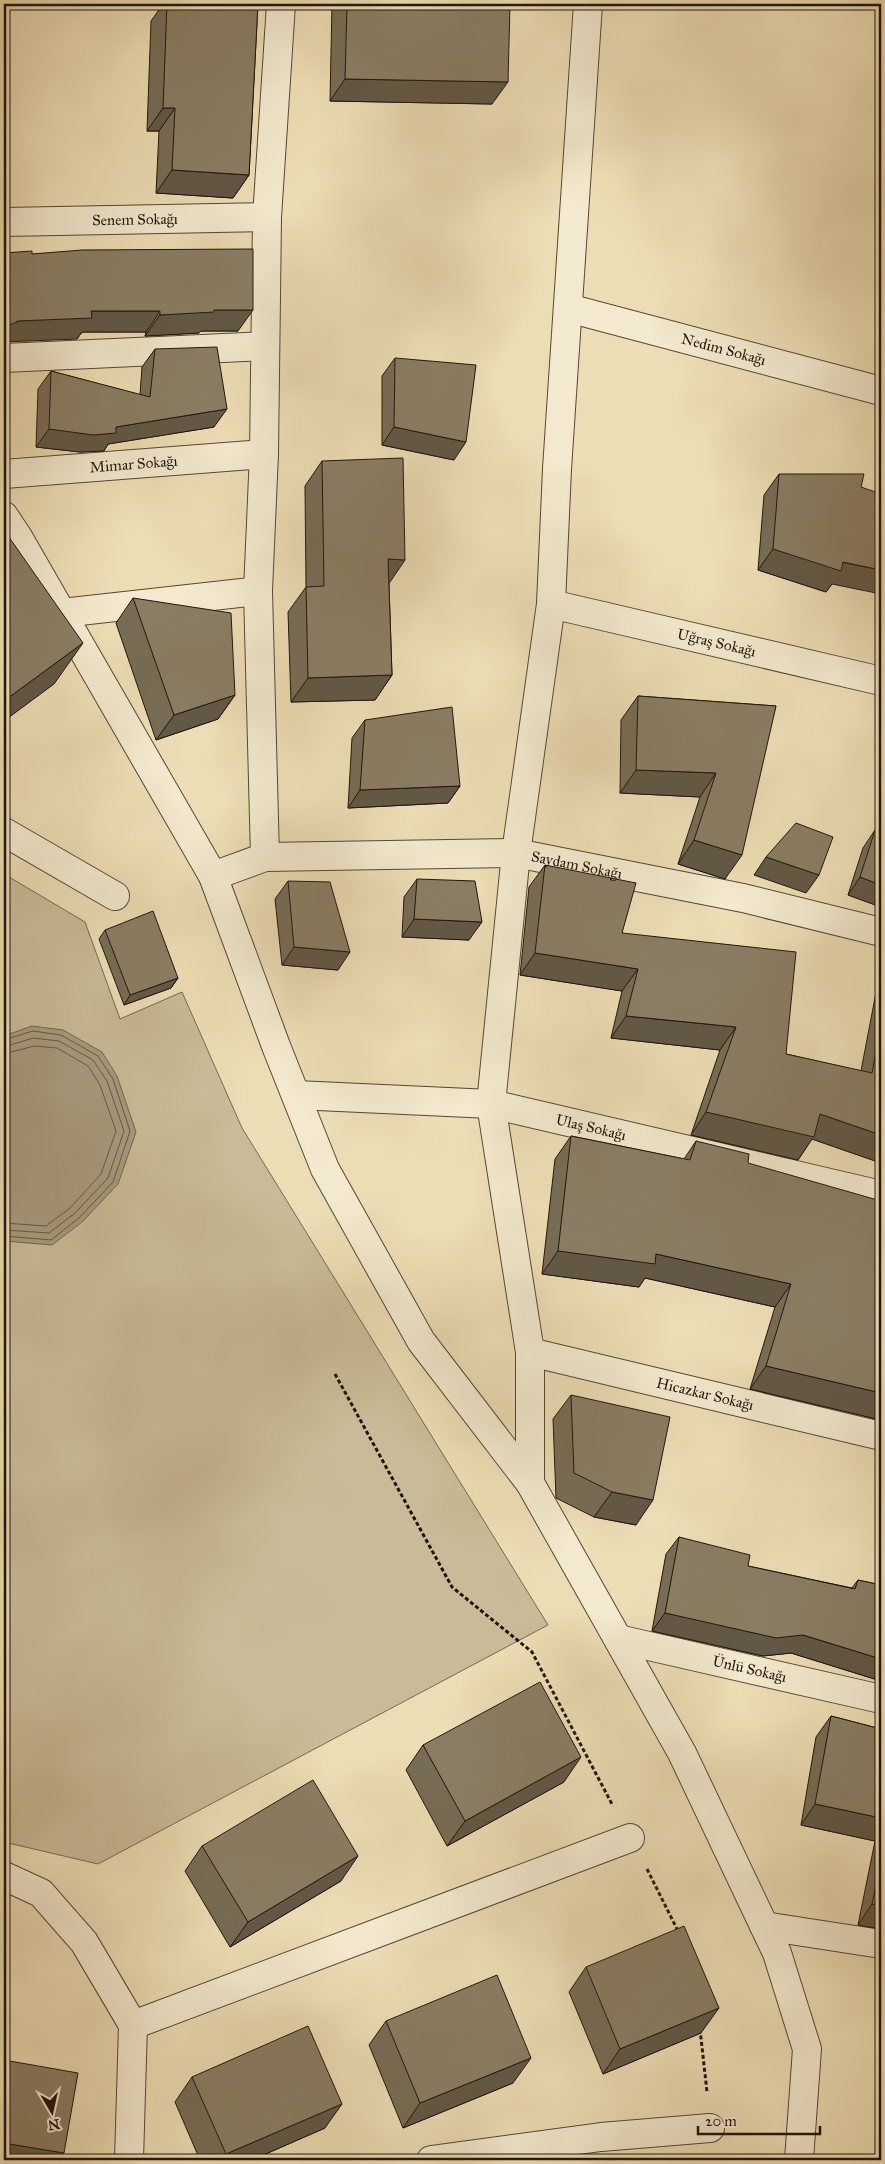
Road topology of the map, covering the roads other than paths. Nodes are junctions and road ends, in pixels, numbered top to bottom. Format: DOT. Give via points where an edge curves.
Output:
graph roads {
  1 [pos="280,4"];
  2 [pos="588,4"];
  3 [pos="267,217"];
  4 [pos="4,222"];
  5 [pos="568,308"];
  6 [pos="265,346"];
  7 [pos="4,358"];
  8 [pos="881,391"];
  9 [pos="264,454"];
  10 [pos="4,474"];
  11 [pos="4,516"];
  12 [pos="258,591"];
  13 [pos="551,604"];
  14 [pos="62,613"];
  15 [pos="881,681"];
  16 [pos="4,832"];
  17 [pos="516,853"];
  18 [pos="265,857"];
  19 [pos="213,876"];
  20 [pos="115,896"];
  21 [pos="881,932"];
  22 [pos="296,1095"];
  23 [pos="491,1104"];
  24 [pos="881,1195"];
  25 [pos="530,1352"];
  26 [pos="881,1436"];
  27 [pos="530,1483"];
  28 [pos="618,1639"];
  29 [pos="881,1698"];
  30 [pos="630,1838"];
  31 [pos="4,1876"];
  32 [pos="764,1926"];
  33 [pos="881,1944"];
  34 [pos="133,2026"];
  35 [pos="710,2128"];
  36 [pos="129,2160"];
  37 [pos="431,2160"];
  38 [pos="799,2160"];
  1 -- 3 [label="street"];
  2 -- 5 [label="street"];
  3 -- 4 [label="street, Senem Sokağı"];
  3 -- 6 [label="street"];
  5 -- 8 [label="street, Nedim Sokağı"];
  5 -- 13 [label="street"];
  6 -- 7 [label="street"];
  6 -- 9 [label="street"];
  9 -- 10 [label="street, Mimar Sokağı"];
  9 -- 12 [label="street"];
  11 -- 14 [label="street"];
  12 -- 14 [label="street"];
  12 -- 18 [label="street"];
  13 -- 15 [label="street, Uğraş Sokağı"];
  13 -- 17 [label="street"];
  14 -- 19 [label="street"];
  16 -- 20 [label="street"];
  17 -- 18 [label="street, Saydam Sokağı"];
  17 -- 21 [label="street, Saydam Sokağı" via="743,898"];
  17 -- 23 [label="street"];
  18 -- 19 [label="street, Saydam Sokağı"];
  19 -- 22 [label="street"];
  22 -- 23 [label="street, Ulaş Sokağı"];
  22 -- 27 [label="street" via="325,1169 421,1341"];
  23 -- 24 [label="street, Ulaş Sokağı"];
  23 -- 25 [label="street"];
  25 -- 26 [label="street, Hicazkar Sokağı"];
  25 -- 27 [label="street"];
  27 -- 28 [label="street"];
  28 -- 29 [label="street, Ünlü Sokağı"];
  28 -- 32 [label="street" via="682,1753"];
  30 -- 34 [label="street"];
  31 -- 34 [label="street" via="41,1893 84,1942"];
  32 -- 33 [label="street"];
  32 -- 38 [label="street" via="777,1953 807,2049"];
  34 -- 36 [label="street"];
  35 -- 37 [label="street" via="601,2137"];
}
